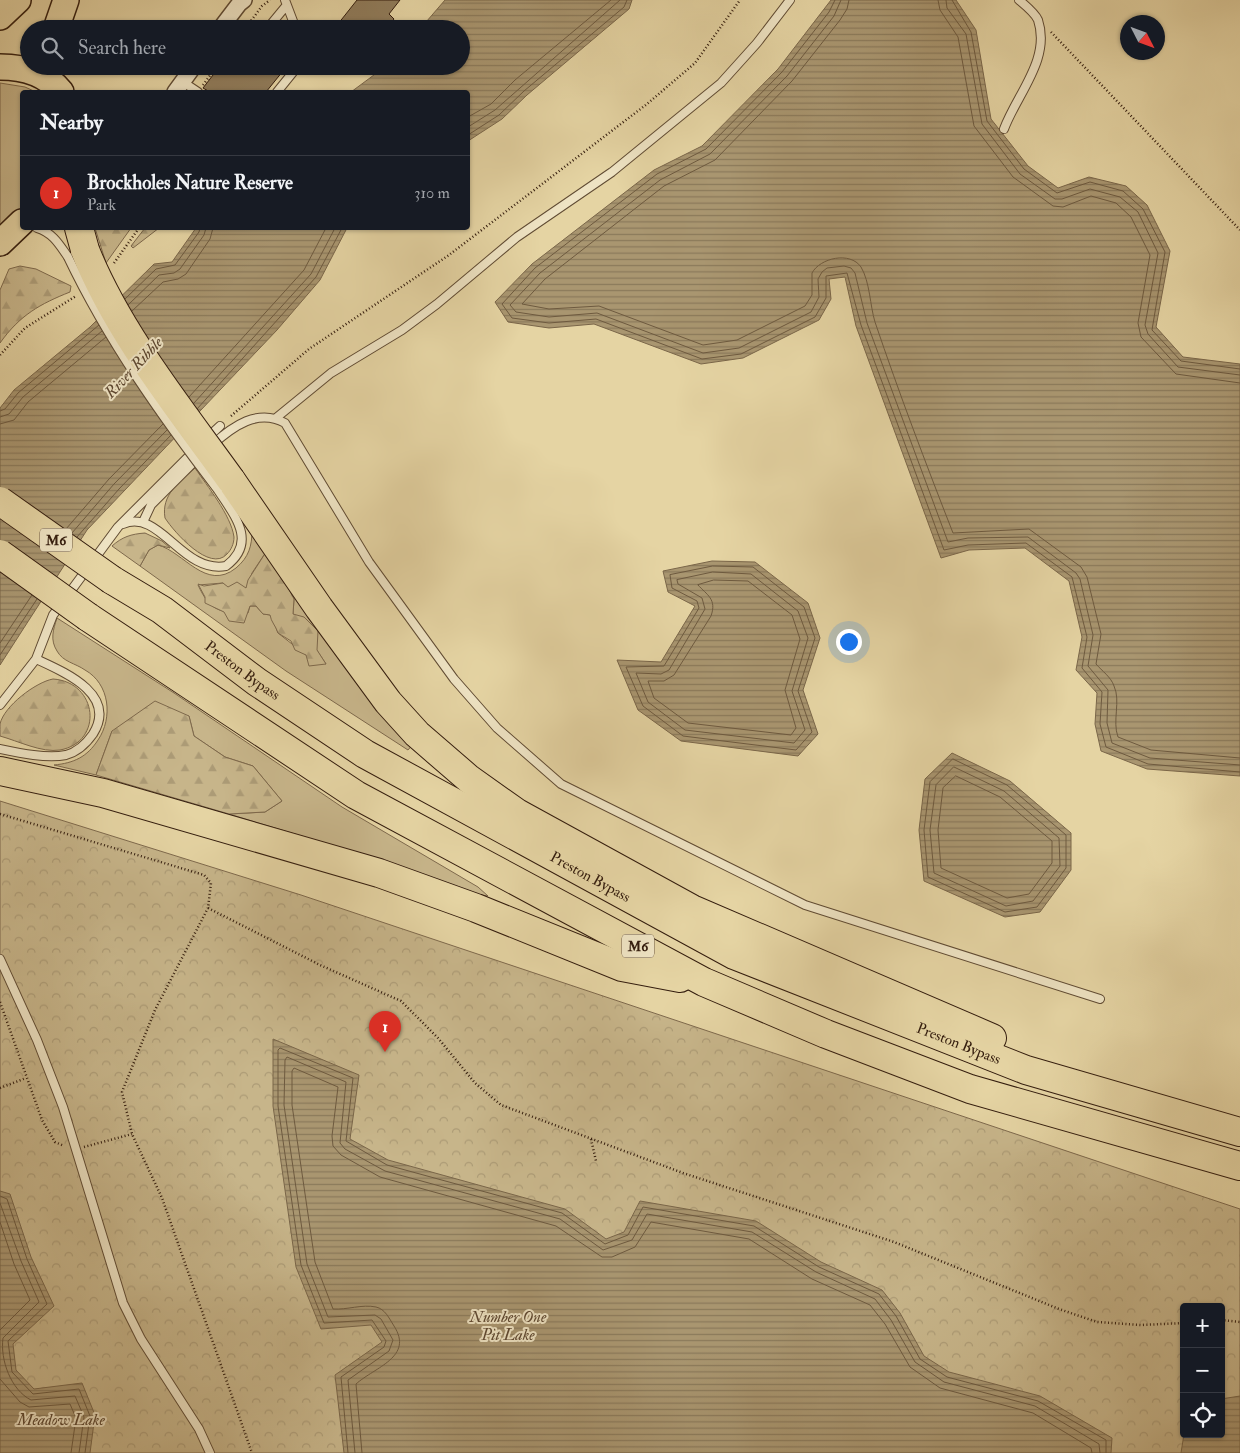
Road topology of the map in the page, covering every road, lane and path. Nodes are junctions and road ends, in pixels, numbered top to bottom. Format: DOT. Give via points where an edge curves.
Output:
graph roads {
  1 [pos="18,0"];
  2 [pos="66,0"];
  3 [pos="270,0"];
  4 [pos="740,0"];
  5 [pos="790,0"];
  6 [pos="1019,0"];
  7 [pos="239,1"];
  8 [pos="285,3"];
  9 [pos="0,17"];
  10 [pos="1038,18"];
  11 [pos="59,20"];
  12 [pos="226,20"];
  13 [pos="252,20"];
  14 [pos="274,20"];
  15 [pos="292,20"];
  16 [pos="0,67"];
  17 [pos="20,68"];
  18 [pos="40,75"];
  19 [pos="188,75"];
  20 [pos="210,75"];
  21 [pos="291,75"];
  22 [pos="58,83"];
  23 [pos="179,87"];
  24 [pos="199,90"];
  25 [pos="279,90"];
  26 [pos="1004,128"];
  27 [pos="20,228"];
  28 [pos="44,230"];
  29 [pos="138,230"];
  30 [pos="1240,230"];
  31 [pos="0,242"];
  32 [pos="77,245"];
  33 [pos="109,270"];
  34 [pos="81,293"];
  35 [pos="0,355"];
  36 [pos="276,418"];
  37 [pos="220,426"];
  38 [pos="225,485"];
  39 [pos="0,501"];
  40 [pos="143,522"];
  41 [pos="119,526"];
  42 [pos="0,554"];
  43 [pos="36,659"];
  44 [pos="0,705"];
  45 [pos="1,756"];
  46 [pos="0,814"];
  47 [pos="208,908"];
  48 [pos="0,959"];
  49 [pos="704,982"];
  50 [pos="1100,1000"];
  51 [pos="26,1078"];
  52 [pos="0,1088"];
  53 [pos="1134,1101"];
  54 [pos="1240,1132"];
  55 [pos="591,1138"];
  56 [pos="596,1161"];
  57 [pos="1240,1166"];
  58 [pos="1225,1320"];
  59 [pos="1180,1322"];
  60 [pos="1240,1322"];
  61 [pos="210,1453"];
  62 [pos="252,1453"];
  1 -- 9 [label="highway"];
  2 -- 11 [label="highway"];
  3 -- 13 [label="path"];
  4 -- 37 [label="path" via="695,63 648,104 449,255 309,349"];
  5 -- 36 [label="lane" via="721,83 612,172 517,237 402,330 331,373"];
  6 -- 10 [label="lane"];
  7 -- 12 [label="street"];
  8 -- 14 [label="lane"];
  8 -- 15 [label="lane"];
  10 -- 26 [label="lane" via="1040,58"];
  10 -- 30 [label="path"];
  16 -- 17 [label="highway"];
  18 -- 22 [label="highway"];
  19 -- 23 [label="street"];
  20 -- 24 [label="path"];
  21 -- 25 [label="lane"];
  27 -- 31 [label="highway"];
  28 -- 32 [label="lane" via="54,238"];
  29 -- 33 [label="path"];
  32 -- 38 [label="highway, bridge"];
  34 -- 35 [label="path" via="25,328"];
  36 -- 40 [label="lane" via="263,416 252,419 223,436 183,471 152,505"];
  36 -- 50 [label="lane" via="291,431 369,562 454,679 497,728 561,784 805,905"];
  37 -- 41 [label="lane"];
  38 -- 40 [label="lane" via="240,525 237,557 226,566 203,565"];
  38 -- 53 [label="highway" via="388,702 442,757 509,807 692,909"];
  39 -- 53 [label="highway, Preston Bypass / M6, bridge" via="112,580 162,610 257,682 366,754 734,955 1026,1070"];
  40 -- 41 [label="lane" via="132,520"];
  41 -- 43 [label="lane" via="53,615"];
  42 -- 49 [label="highway, M6, bridge" via="88,617 356,795"];
  43 -- 44 [label="lane"];
  43 -- 45 [label="lane" via="89,689 97,706 96,728 79,749 64,755"];
  45 -- 49 [label="highway" via="103,793 379,873 476,908 622,968"];
  46 -- 47 [label="path" via="204,874 212,883"];
  47 -- 55 [label="path" via="320,965 401,1000 475,1083 501,1105"];
  47 -- 62 [label="path" via="155,1010 122,1092 132,1134 162,1198"];
  48 -- 61 [label="lane" via="63,1107 123,1303 141,1339 200,1429"];
  49 -- 57 [label="highway, M6" via="826,1034 970,1089"];
  51 -- 52 [label="path"];
  53 -- 54 [label="highway, Preston Bypass / M6"];
  55 -- 56 [label="path"];
  55 -- 59 [label="path" via="683,1173 894,1242 1097,1322 1141,1325"];
  58 -- 60 [label="path"];
}
